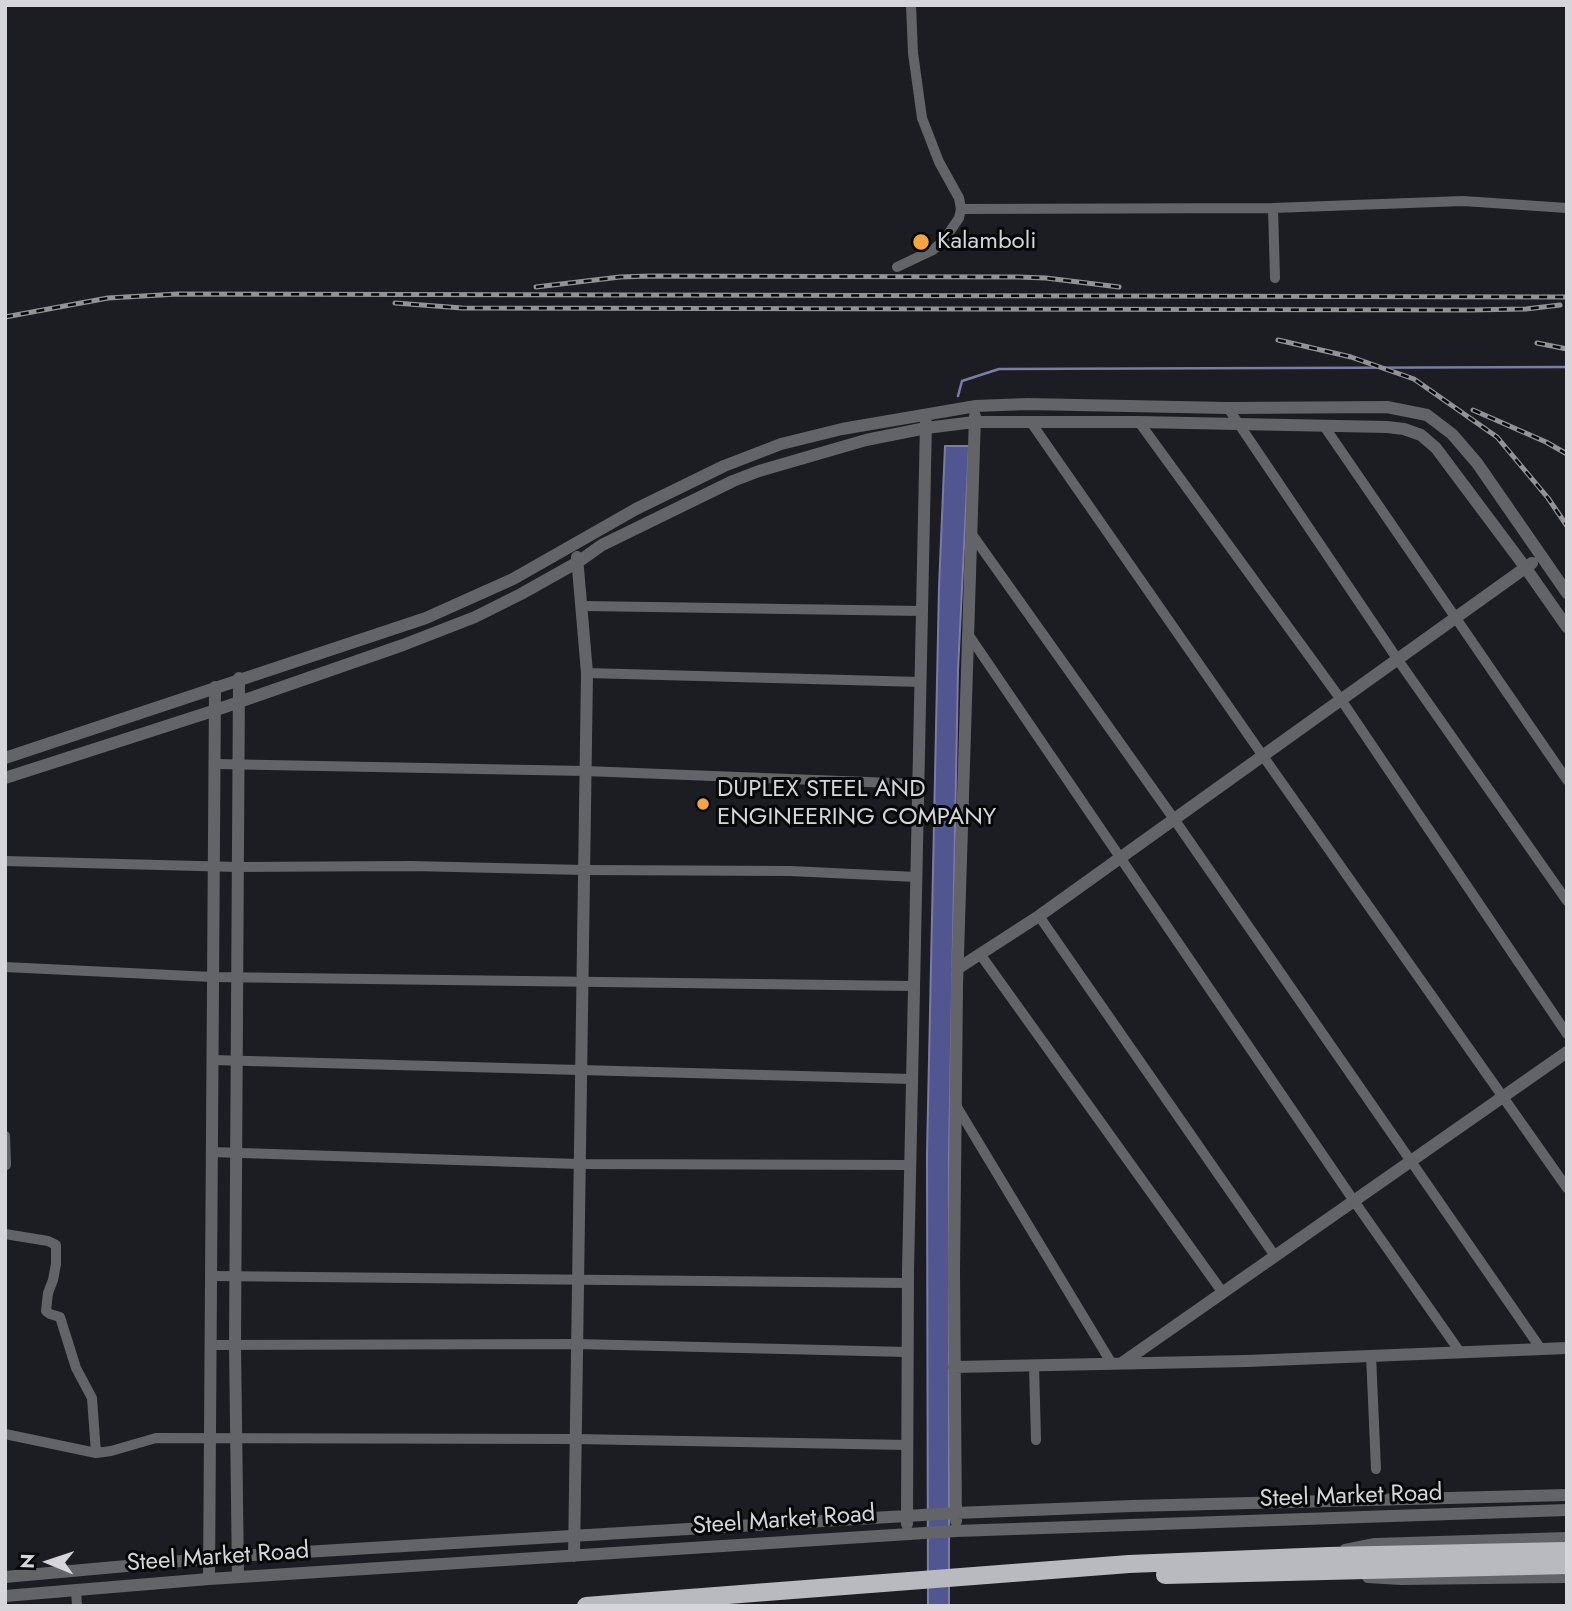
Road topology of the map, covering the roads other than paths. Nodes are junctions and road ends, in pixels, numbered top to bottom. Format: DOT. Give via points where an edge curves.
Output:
graph roads {
  1 [pos="911,5"];
  2 [pos="1273,208"];
  3 [pos="1567,208"];
  4 [pos="961,209"];
  5 [pos="897,267"];
  6 [pos="1275,278"];
  7 [pos="970,407"];
  8 [pos="1228,408"];
  9 [pos="928,413"];
  10 [pos="1030,421"];
  11 [pos="1139,422"];
  12 [pos="969,423"];
  13 [pos="1237,425"];
  14 [pos="1324,426"];
  15 [pos="928,428"];
  16 [pos="971,533"];
  17 [pos="576,543"];
  18 [pos="1542,557"];
  19 [pos="578,562"];
  20 [pos="1525,567"];
  21 [pos="1567,593"];
  22 [pos="583,606"];
  23 [pos="922,611"];
  24 [pos="1456,618"];
  25 [pos="1567,627"];
  26 [pos="968,634"];
  27 [pos="1398,660"];
  28 [pos="587,673"];
  29 [pos="239,678"];
  30 [pos="921,682"];
  31 [pos="215,687"];
  32 [pos="1342,701"];
  33 [pos="239,702"];
  34 [pos="216,710"];
  35 [pos="1262,756"];
  36 [pos="5,758"];
  37 [pos="215,764"];
  38 [pos="238,764"];
  39 [pos="585,771"];
  40 [pos="5,778"];
  41 [pos="1567,780"];
  42 [pos="918,784"];
  43 [pos="1174,820"];
  44 [pos="1120,858"];
  45 [pos="5,861"];
  46 [pos="214,866"];
  47 [pos="237,867"];
  48 [pos="584,870"];
  49 [pos="916,877"];
  50 [pos="1567,901"];
  51 [pos="1039,916"];
  52 [pos="980,954"];
  53 [pos="5,967"];
  54 [pos="957,969"];
  55 [pos="212,977"];
  56 [pos="236,978"];
  57 [pos="582,983"];
  58 [pos="913,986"];
  59 [pos="1567,1034"];
  60 [pos="1567,1052"];
  61 [pos="212,1059"];
  62 [pos="236,1059"];
  63 [pos="581,1072"];
  64 [pos="911,1079"];
  65 [pos="1503,1097"];
  66 [pos="957,1107"];
  67 [pos="5,1136"];
  68 [pos="211,1152"];
  69 [pos="235,1154"];
  70 [pos="1411,1161"];
  71 [pos="579,1164"];
  72 [pos="909,1165"];
  73 [pos="6,1166"];
  74 [pos="1567,1188"];
  75 [pos="1354,1201"];
  76 [pos="5,1234"];
  77 [pos="1275,1256"];
  78 [pos="211,1276"];
  79 [pos="235,1276"];
  80 [pos="578,1280"];
  81 [pos="908,1283"];
  82 [pos="1223,1293"];
  83 [pos="235,1344"];
  84 [pos="577,1344"];
  85 [pos="210,1345"];
  86 [pos="1567,1348"];
  87 [pos="1541,1349"];
  88 [pos="907,1352"];
  89 [pos="1461,1352"];
  90 [pos="1371,1355"];
  91 [pos="1117,1363"];
  92 [pos="1034,1365"];
  93 [pos="954,1367"];
  94 [pos="5,1434"];
  95 [pos="234,1438"];
  96 [pos="575,1439"];
  97 [pos="211,1440"];
  98 [pos="1036,1440"];
  99 [pos="907,1445"];
  100 [pos="96,1453"];
  101 [pos="1376,1469"];
  102 [pos="1567,1495"];
  103 [pos="1380,1500"];
  104 [pos="1567,1510"];
  105 [pos="956,1513"];
  106 [pos="907,1516"];
  107 [pos="1381,1517"];
  108 [pos="956,1531"];
  109 [pos="906,1535"];
  110 [pos="574,1536"];
  111 [pos="1567,1538"];
  112 [pos="1567,1551"];
  113 [pos="237,1556"];
  114 [pos="573,1556"];
  115 [pos="209,1559"];
  116 [pos="1326,1563"];
  117 [pos="1567,1565"];
  118 [pos="5,1577"];
  119 [pos="238,1577"];
  120 [pos="1567,1577"];
  121 [pos="209,1579"];
  122 [pos="903,1587"];
  123 [pos="76,1590"];
  124 [pos="5,1596"];
  125 [pos="77,1606"];
  126 [pos="586,1606"];
  127 [pos="732,1606"];
  1 -- 4 [label="street" via="922,118"];
  2 -- 3 [label="street" via="1451,201"];
  2 -- 4 [label="street"];
  2 -- 6 [label="street"];
  4 -- 5 [label="street" via="939,245"];
  7 -- 8 [label="street"];
  7 -- 9 [label="street"];
  7 -- 12 [label="street"];
  8 -- 13 [label="street"];
  8 -- 18 [label="street" via="1387,407 1427,415 1452,434 1476,463"];
  9 -- 15 [label="street"];
  9 -- 17 [label="street" via="781,444 702,477"];
  10 -- 11 [label="street"];
  10 -- 12 [label="street"];
  10 -- 35 [label="street"];
  11 -- 13 [label="street"];
  11 -- 32 [label="street"];
  12 -- 15 [label="street"];
  12 -- 16 [label="street"];
  13 -- 14 [label="street"];
  13 -- 27 [label="street"];
  14 -- 20 [label="street" via="1387,426 1420,435 1436,448"];
  14 -- 24 [label="street"];
  15 -- 19 [label="street" via="866,440 733,481 602,545"];
  15 -- 23 [label="street"];
  16 -- 26 [label="street"];
  16 -- 43 [label="street"];
  17 -- 19 [label="street"];
  17 -- 29 [label="street" via="513,579 426,618"];
  18 -- 20 [label="street"];
  18 -- 21 [label="street"];
  19 -- 22 [label="street"];
  19 -- 33 [label="street" via="475,617"];
  20 -- 24 [label="street"];
  20 -- 25 [label="street"];
  22 -- 23 [label="street"];
  22 -- 28 [label="street"];
  23 -- 30 [label="street"];
  24 -- 27 [label="street"];
  24 -- 41 [label="street"];
  26 -- 44 [label="street"];
  26 -- 54 [label="street"];
  27 -- 32 [label="street"];
  27 -- 50 [label="street"];
  28 -- 30 [label="street"];
  28 -- 39 [label="street"];
  29 -- 31 [label="street"];
  29 -- 33 [label="street"];
  30 -- 42 [label="street"];
  31 -- 34 [label="street"];
  31 -- 36 [label="street"];
  32 -- 35 [label="street"];
  32 -- 59 [label="street"];
  33 -- 34 [label="street"];
  33 -- 38 [label="street"];
  34 -- 37 [label="street"];
  34 -- 40 [label="street"];
  35 -- 43 [label="street"];
  35 -- 65 [label="street"];
  37 -- 38 [label="street"];
  37 -- 46 [label="street"];
  38 -- 39 [label="street"];
  38 -- 47 [label="street"];
  39 -- 42 [label="street"];
  39 -- 48 [label="street"];
  42 -- 49 [label="street"];
  43 -- 44 [label="street"];
  43 -- 70 [label="street"];
  44 -- 51 [label="street"];
  44 -- 75 [label="street"];
  45 -- 46 [label="street"];
  46 -- 47 [label="street"];
  46 -- 55 [label="street"];
  47 -- 48 [label="street"];
  47 -- 56 [label="street"];
  48 -- 49 [label="street"];
  48 -- 57 [label="street"];
  49 -- 58 [label="street"];
  51 -- 52 [label="street"];
  51 -- 77 [label="street"];
  52 -- 54 [label="street"];
  52 -- 82 [label="street"];
  53 -- 55 [label="street"];
  54 -- 66 [label="street"];
  55 -- 56 [label="street"];
  55 -- 61 [label="street"];
  56 -- 57 [label="street"];
  56 -- 62 [label="street"];
  57 -- 58 [label="street"];
  57 -- 63 [label="street"];
  58 -- 64 [label="street"];
  60 -- 65 [label="street"];
  61 -- 62 [label="street"];
  61 -- 68 [label="street"];
  62 -- 63 [label="street"];
  62 -- 69 [label="street"];
  63 -- 64 [label="street"];
  63 -- 71 [label="street"];
  64 -- 72 [label="street"];
  65 -- 70 [label="street"];
  65 -- 74 [label="street"];
  66 -- 91 [label="street"];
  66 -- 93 [label="street"];
  67 -- 73 [label="street"];
  68 -- 69 [label="street"];
  68 -- 78 [label="street"];
  69 -- 71 [label="street"];
  69 -- 79 [label="street"];
  70 -- 75 [label="street"];
  70 -- 87 [label="street"];
  71 -- 72 [label="street"];
  71 -- 80 [label="street"];
  72 -- 81 [label="street"];
  75 -- 77 [label="street"];
  75 -- 89 [label="street"];
  76 -- 100 [label="street" via="56,1245 47,1311 60,1317 76,1368 92,1398"];
  77 -- 82 [label="street"];
  78 -- 79 [label="street"];
  78 -- 85 [label="street"];
  79 -- 80 [label="street"];
  79 -- 83 [label="street"];
  80 -- 81 [label="street"];
  80 -- 84 [label="street"];
  81 -- 88 [label="street"];
  82 -- 91 [label="street"];
  83 -- 84 [label="street"];
  83 -- 85 [label="street"];
  83 -- 95 [label="street"];
  84 -- 88 [label="street"];
  84 -- 96 [label="street"];
  85 -- 97 [label="street"];
  86 -- 87 [label="street"];
  87 -- 89 [label="street"];
  88 -- 99 [label="street"];
  89 -- 90 [label="street"];
  90 -- 91 [label="street"];
  90 -- 101 [label="street"];
  91 -- 92 [label="street"];
  92 -- 93 [label="street"];
  92 -- 98 [label="street"];
  93 -- 105 [label="street"];
  94 -- 100 [label="street"];
  95 -- 96 [label="street"];
  95 -- 97 [label="street"];
  95 -- 113 [label="street"];
  96 -- 99 [label="street"];
  96 -- 110 [label="street"];
  97 -- 100 [label="street" via="156,1438"];
  97 -- 115 [label="street"];
  99 -- 106 [label="street"];
  102 -- 103 [label="street, Steel Market Road"];
  103 -- 105 [label="street, Steel Market Road"];
  103 -- 107 [label="street"];
  104 -- 107 [label="street, Steel Market Road"];
  105 -- 106 [label="street, Steel Market Road"];
  105 -- 108 [label="street"];
  106 -- 109 [label="street"];
  106 -- 110 [label="street, Steel Market Road"];
  107 -- 108 [label="street, Steel Market Road"];
  108 -- 109 [label="street, Steel Market Road"];
  109 -- 114 [label="street, Steel Market Road"];
  110 -- 113 [label="street, Steel Market Road"];
  110 -- 114 [label="street"];
  111 -- 116 [label="street" via="1376,1544"];
  112 -- 116 [label="highway"];
  113 -- 115 [label="street, Steel Market Road"];
  113 -- 119 [label="street"];
  114 -- 119 [label="street, Steel Market Road"];
  115 -- 118 [label="street, Steel Market Road"];
  115 -- 121 [label="street"];
  116 -- 117 [label="highway"];
  116 -- 120 [label="street" via="1356,1577"];
  116 -- 122 [label="highway" via="1129,1564"];
  119 -- 121 [label="street, Steel Market Road"];
  121 -- 123 [label="street, Steel Market Road"];
  122 -- 126 [label="highway"];
  122 -- 127 [label="highway"];
  123 -- 124 [label="street, Steel Market Road"];
  123 -- 125 [label="street"];
}
